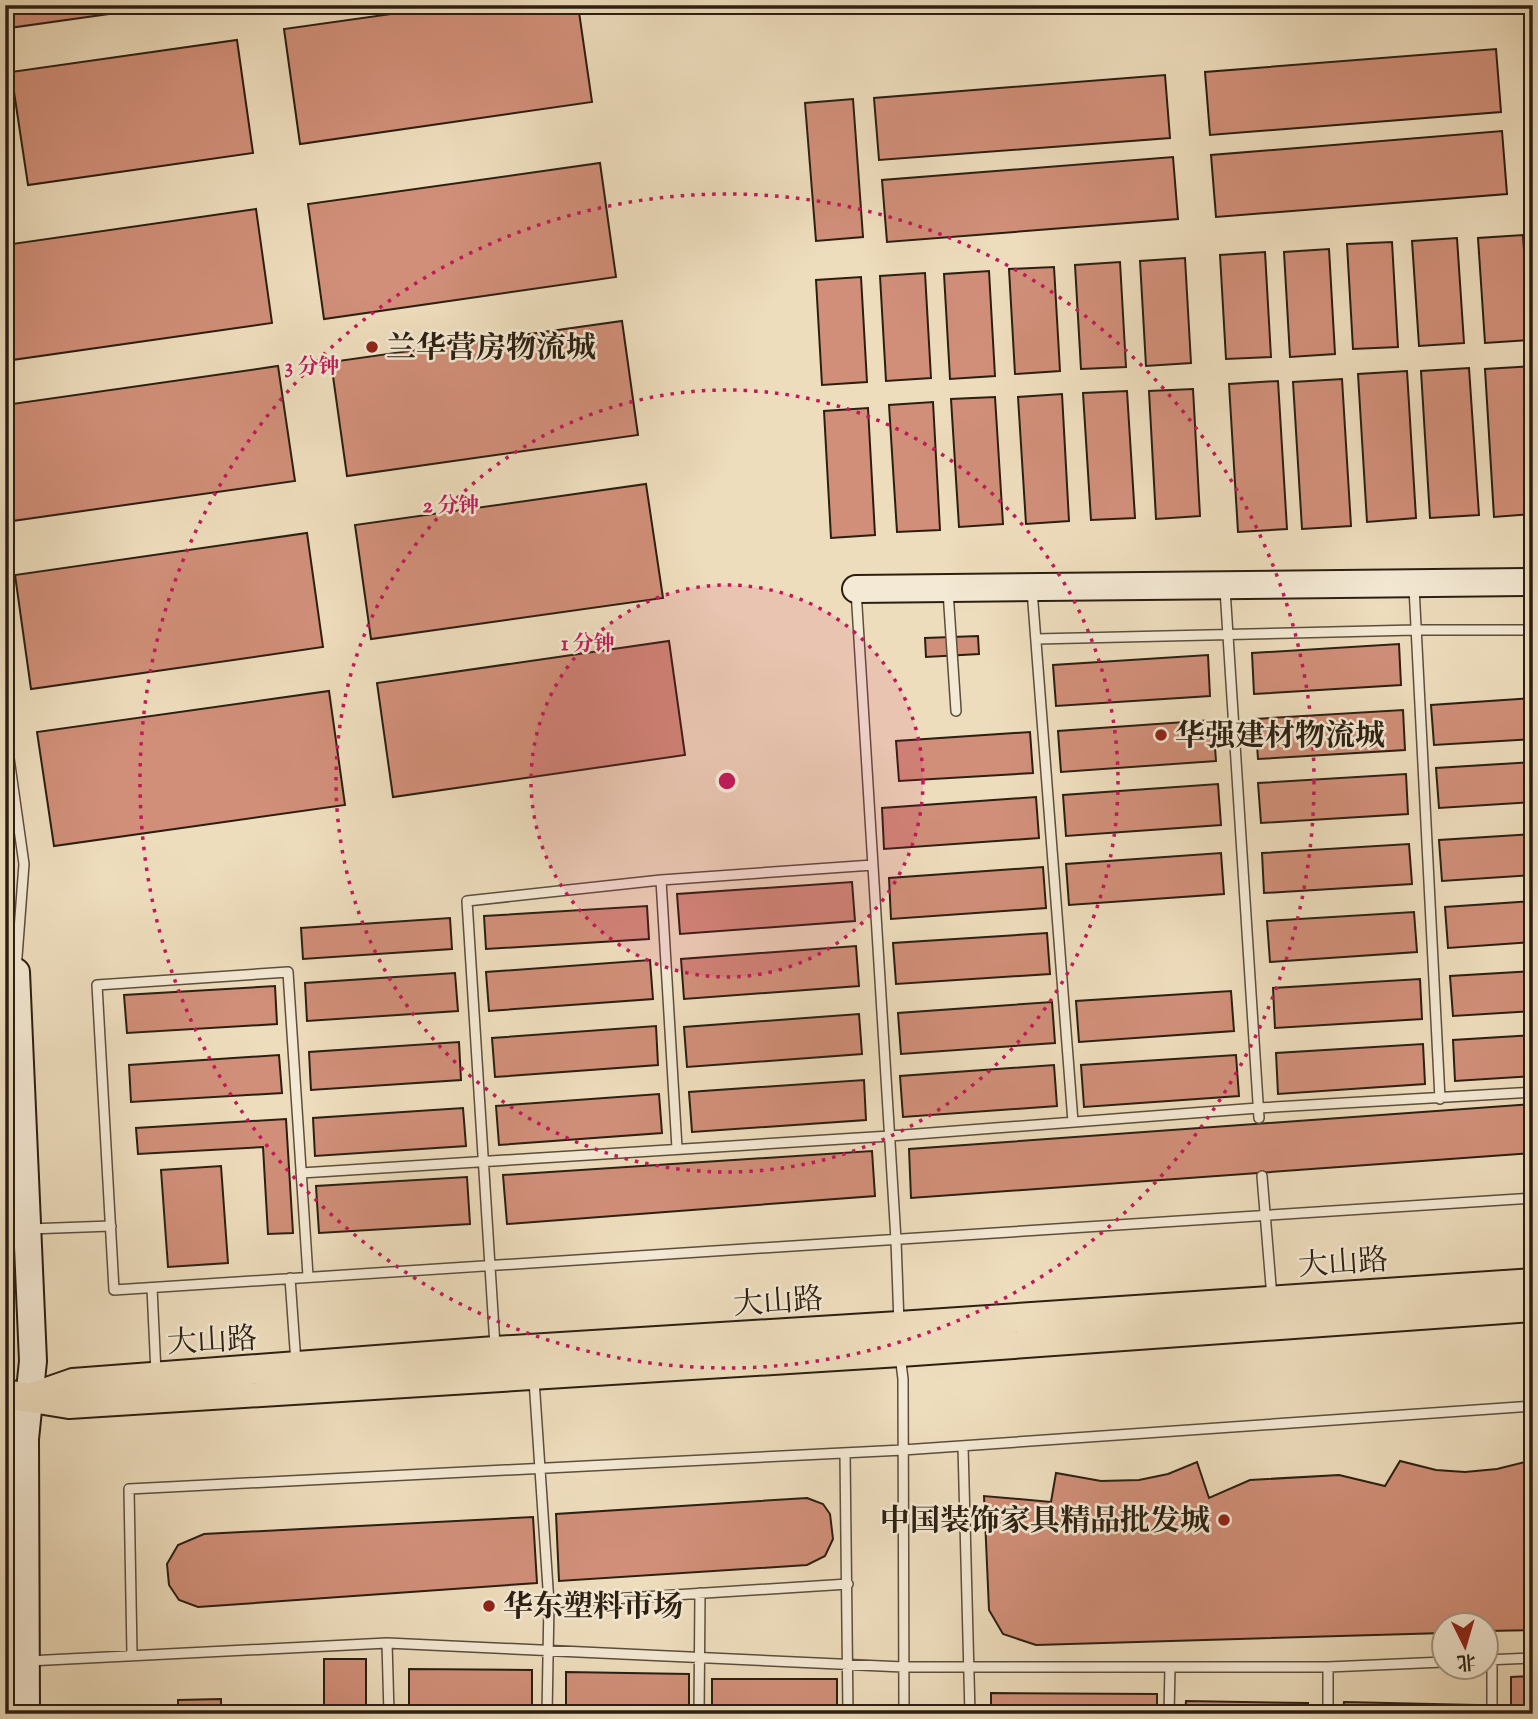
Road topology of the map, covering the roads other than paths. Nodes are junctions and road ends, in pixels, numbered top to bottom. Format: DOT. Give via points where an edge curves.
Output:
graph roads {
  1 [pos="5,190"];
  2 [pos="5,209"];
  3 [pos="1533,582"];
  4 [pos="1413,583"];
  5 [pos="1224,586"];
  6 [pos="1032,588"];
  7 [pos="856,589"];
  8 [pos="948,589"];
  9 [pos="1415,630"];
  10 [pos="1533,630"];
  11 [pos="1227,635"];
  12 [pos="1037,639"];
  13 [pos="956,711"];
  14 [pos="5,730"];
  15 [pos="873,865"];
  16 [pos="661,880"];
  17 [pos="16,972"];
  18 [pos="1533,1092"];
  19 [pos="1440,1099"];
  20 [pos="1258,1113"];
  21 [pos="1073,1122"];
  22 [pos="890,1136"];
  23 [pos="677,1148"];
  24 [pos="484,1161"];
  25 [pos="301,1173"];
  26 [pos="1262,1176"];
  27 [pos="1533,1198"];
  28 [pos="1265,1216"];
  29 [pos="111,1226"];
  30 [pos="27,1229"];
  31 [pos="896,1240"];
  32 [pos="490,1266"];
  33 [pos="308,1276"];
  34 [pos="290,1278"];
  35 [pos="1533,1283"];
  36 [pos="152,1288"];
  37 [pos="1272,1300"];
  38 [pos="1533,1307"];
  39 [pos="899,1339"];
  40 [pos="495,1351"];
  41 [pos="297,1368"];
  42 [pos="156,1376"];
  43 [pos="534,1376"];
  44 [pos="13,1399"];
  45 [pos="1533,1406"];
  46 [pos="963,1446"];
  47 [pos="903,1450"];
  48 [pos="845,1453"];
  49 [pos="540,1468"];
  50 [pos="848,1584"];
  51 [pos="700,1593"];
  52 [pos="549,1603"];
  53 [pos="387,1643"];
  54 [pos="547,1650"];
  55 [pos="132,1654"];
  56 [pos="699,1657"];
  57 [pos="1533,1658"];
  58 [pos="1500,1660"];
  59 [pos="26,1661"];
  60 [pos="1430,1663"];
  61 [pos="848,1665"];
  62 [pos="903,1667"];
  63 [pos="969,1667"];
  64 [pos="1170,1667"];
  65 [pos="1328,1667"];
  66 [pos="1490,1680"];
  67 [pos="26,1714"];
  68 [pos="389,1714"];
  69 [pos="547,1714"];
  70 [pos="699,1714"];
  71 [pos="848,1714"];
  72 [pos="904,1714"];
  73 [pos="970,1714"];
  74 [pos="1169,1714"];
  75 [pos="1328,1714"];
  76 [pos="1492,1714"];
  1 -- 2 [label="lane"];
  3 -- 4 [label="street"];
  4 -- 5 [label="street"];
  4 -- 9 [label="lane"];
  5 -- 6 [label="street"];
  5 -- 11 [label="lane"];
  6 -- 8 [label="street"];
  6 -- 12 [label="lane"];
  7 -- 8 [label="street"];
  7 -- 15 [label="lane"];
  8 -- 13 [label="lane"];
  9 -- 10 [label="lane"];
  9 -- 11 [label="lane"];
  9 -- 19 [label="lane"];
  11 -- 12 [label="lane"];
  11 -- 20 [label="lane"];
  12 -- 21 [label="lane"];
  14 -- 17 [label="lane" via="24,864"];
  15 -- 16 [label="lane"];
  15 -- 22 [label="lane"];
  16 -- 23 [label="lane"];
  16 -- 24 [label="lane" via="467,901"];
  17 -- 30 [label="street"];
  18 -- 19 [label="lane"];
  19 -- 20 [label="lane"];
  20 -- 21 [label="lane"];
  21 -- 22 [label="lane"];
  22 -- 23 [label="lane"];
  22 -- 31 [label="lane"];
  23 -- 24 [label="lane"];
  24 -- 25 [label="lane"];
  24 -- 32 [label="lane"];
  25 -- 29 [label="lane" via="288,972 97,985"];
  25 -- 33 [label="lane"];
  26 -- 28 [label="lane"];
  27 -- 28 [label="lane"];
  28 -- 31 [label="lane"];
  28 -- 37 [label="lane"];
  29 -- 30 [label="lane"];
  29 -- 36 [label="lane" via="114,1290"];
  30 -- 44 [label="street" via="33,1361"];
  31 -- 32 [label="lane"];
  31 -- 39 [label="lane"];
  32 -- 33 [label="lane"];
  32 -- 40 [label="lane"];
  33 -- 34 [label="lane"];
  34 -- 36 [label="lane"];
  34 -- 41 [label="lane"];
  35 -- 37 [label="main road, 大山路"];
  36 -- 42 [label="lane"];
  37 -- 39 [label="main road, 大山路"];
  38 -- 39 [label="main road, 大山路"];
  39 -- 40 [label="main road, 大山路"];
  39 -- 43 [label="main road, 大山路"];
  39 -- 47 [label="lane"];
  40 -- 41 [label="main road, 大山路"];
  41 -- 42 [label="main road, 大山路"];
  42 -- 44 [label="main road, 大山路" via="73,1383"];
  43 -- 44 [label="main road, 大山路" via="69,1404"];
  43 -- 49 [label="lane"];
  44 -- 59 [label="street" via="25,1439"];
  45 -- 46 [label="lane"];
  46 -- 47 [label="lane"];
  46 -- 63 [label="lane"];
  47 -- 48 [label="lane"];
  47 -- 62 [label="lane"];
  48 -- 49 [label="lane"];
  48 -- 50 [label="lane"];
  49 -- 52 [label="lane"];
  49 -- 55 [label="lane" via="129,1489"];
  50 -- 51 [label="lane"];
  50 -- 61 [label="lane"];
  51 -- 52 [label="lane"];
  51 -- 56 [label="lane"];
  52 -- 54 [label="lane"];
  53 -- 54 [label="lane"];
  53 -- 55 [label="lane"];
  53 -- 68 [label="lane"];
  54 -- 56 [label="lane"];
  54 -- 69 [label="lane"];
  55 -- 59 [label="lane"];
  56 -- 61 [label="lane"];
  56 -- 70 [label="lane"];
  57 -- 58 [label="lane"];
  59 -- 67 [label="street"];
  60 -- 65 [label="lane"];
  61 -- 62 [label="lane"];
  61 -- 71 [label="lane"];
  62 -- 63 [label="lane"];
  62 -- 72 [label="lane"];
  63 -- 64 [label="lane"];
  63 -- 73 [label="lane"];
  64 -- 65 [label="lane"];
  64 -- 74 [label="lane"];
  65 -- 75 [label="lane"];
  66 -- 76 [label="lane"];
}
